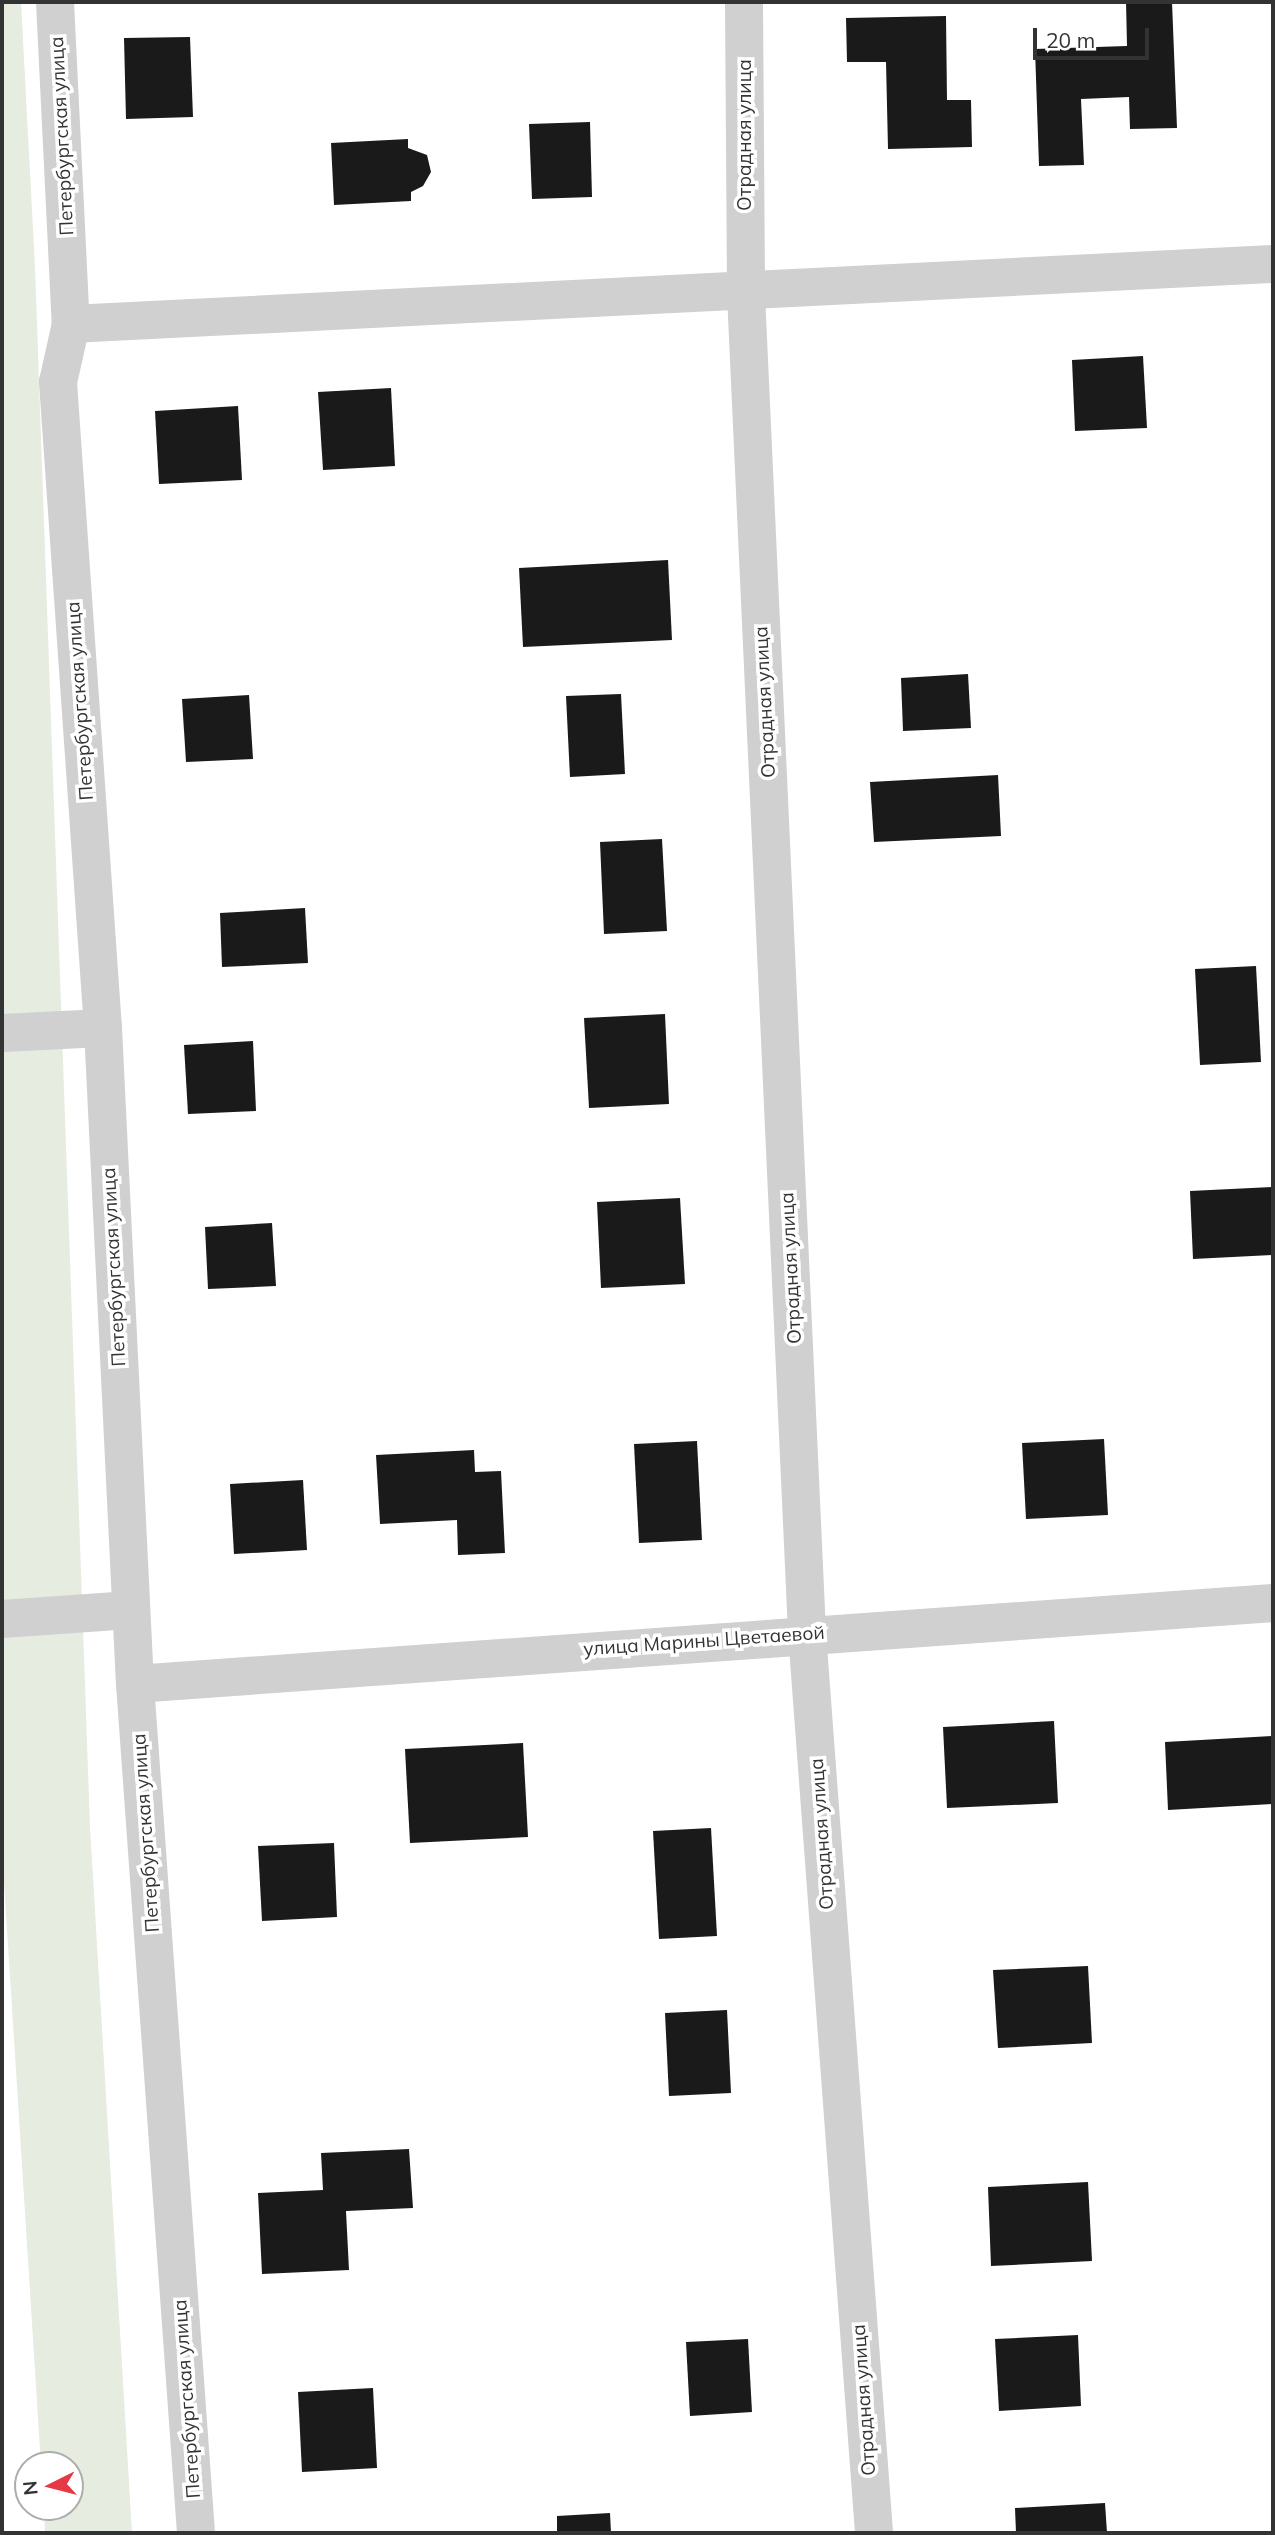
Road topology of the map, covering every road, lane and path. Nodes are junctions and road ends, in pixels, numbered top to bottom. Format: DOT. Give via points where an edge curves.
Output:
graph roads {
  1 [pos="55,2"];
  2 [pos="744,2"];
  3 [pos="1273,264"];
  4 [pos="746,294"];
  5 [pos="71,324"];
  6 [pos="103,1028"];
  7 [pos="2,1033"];
  8 [pos="1273,1603"];
  9 [pos="131,1610"];
  10 [pos="2,1619"];
  11 [pos="807,1633"];
  12 [pos="135,1684"];
  13 [pos="197,2533"];
  14 [pos="874,2533"];
  1 -- 5 [label="street, Петербургская улица"];
  2 -- 4 [label="street, Отрадная улица"];
  3 -- 4 [label="street"];
  4 -- 5 [label="street"];
  4 -- 11 [label="street, Отрадная улица"];
  5 -- 6 [label="street, Петербургская улица" via="58,382"];
  6 -- 7 [label="street"];
  6 -- 9 [label="street, Петербургская улица"];
  8 -- 11 [label="street, улица Марины Цветаевой"];
  9 -- 10 [label="street"];
  9 -- 12 [label="street, Петербургская улица"];
  11 -- 12 [label="street, улица Марины Цветаевой"];
  11 -- 14 [label="street, Отрадная улица"];
  12 -- 13 [label="street, Петербургская улица"];
}
